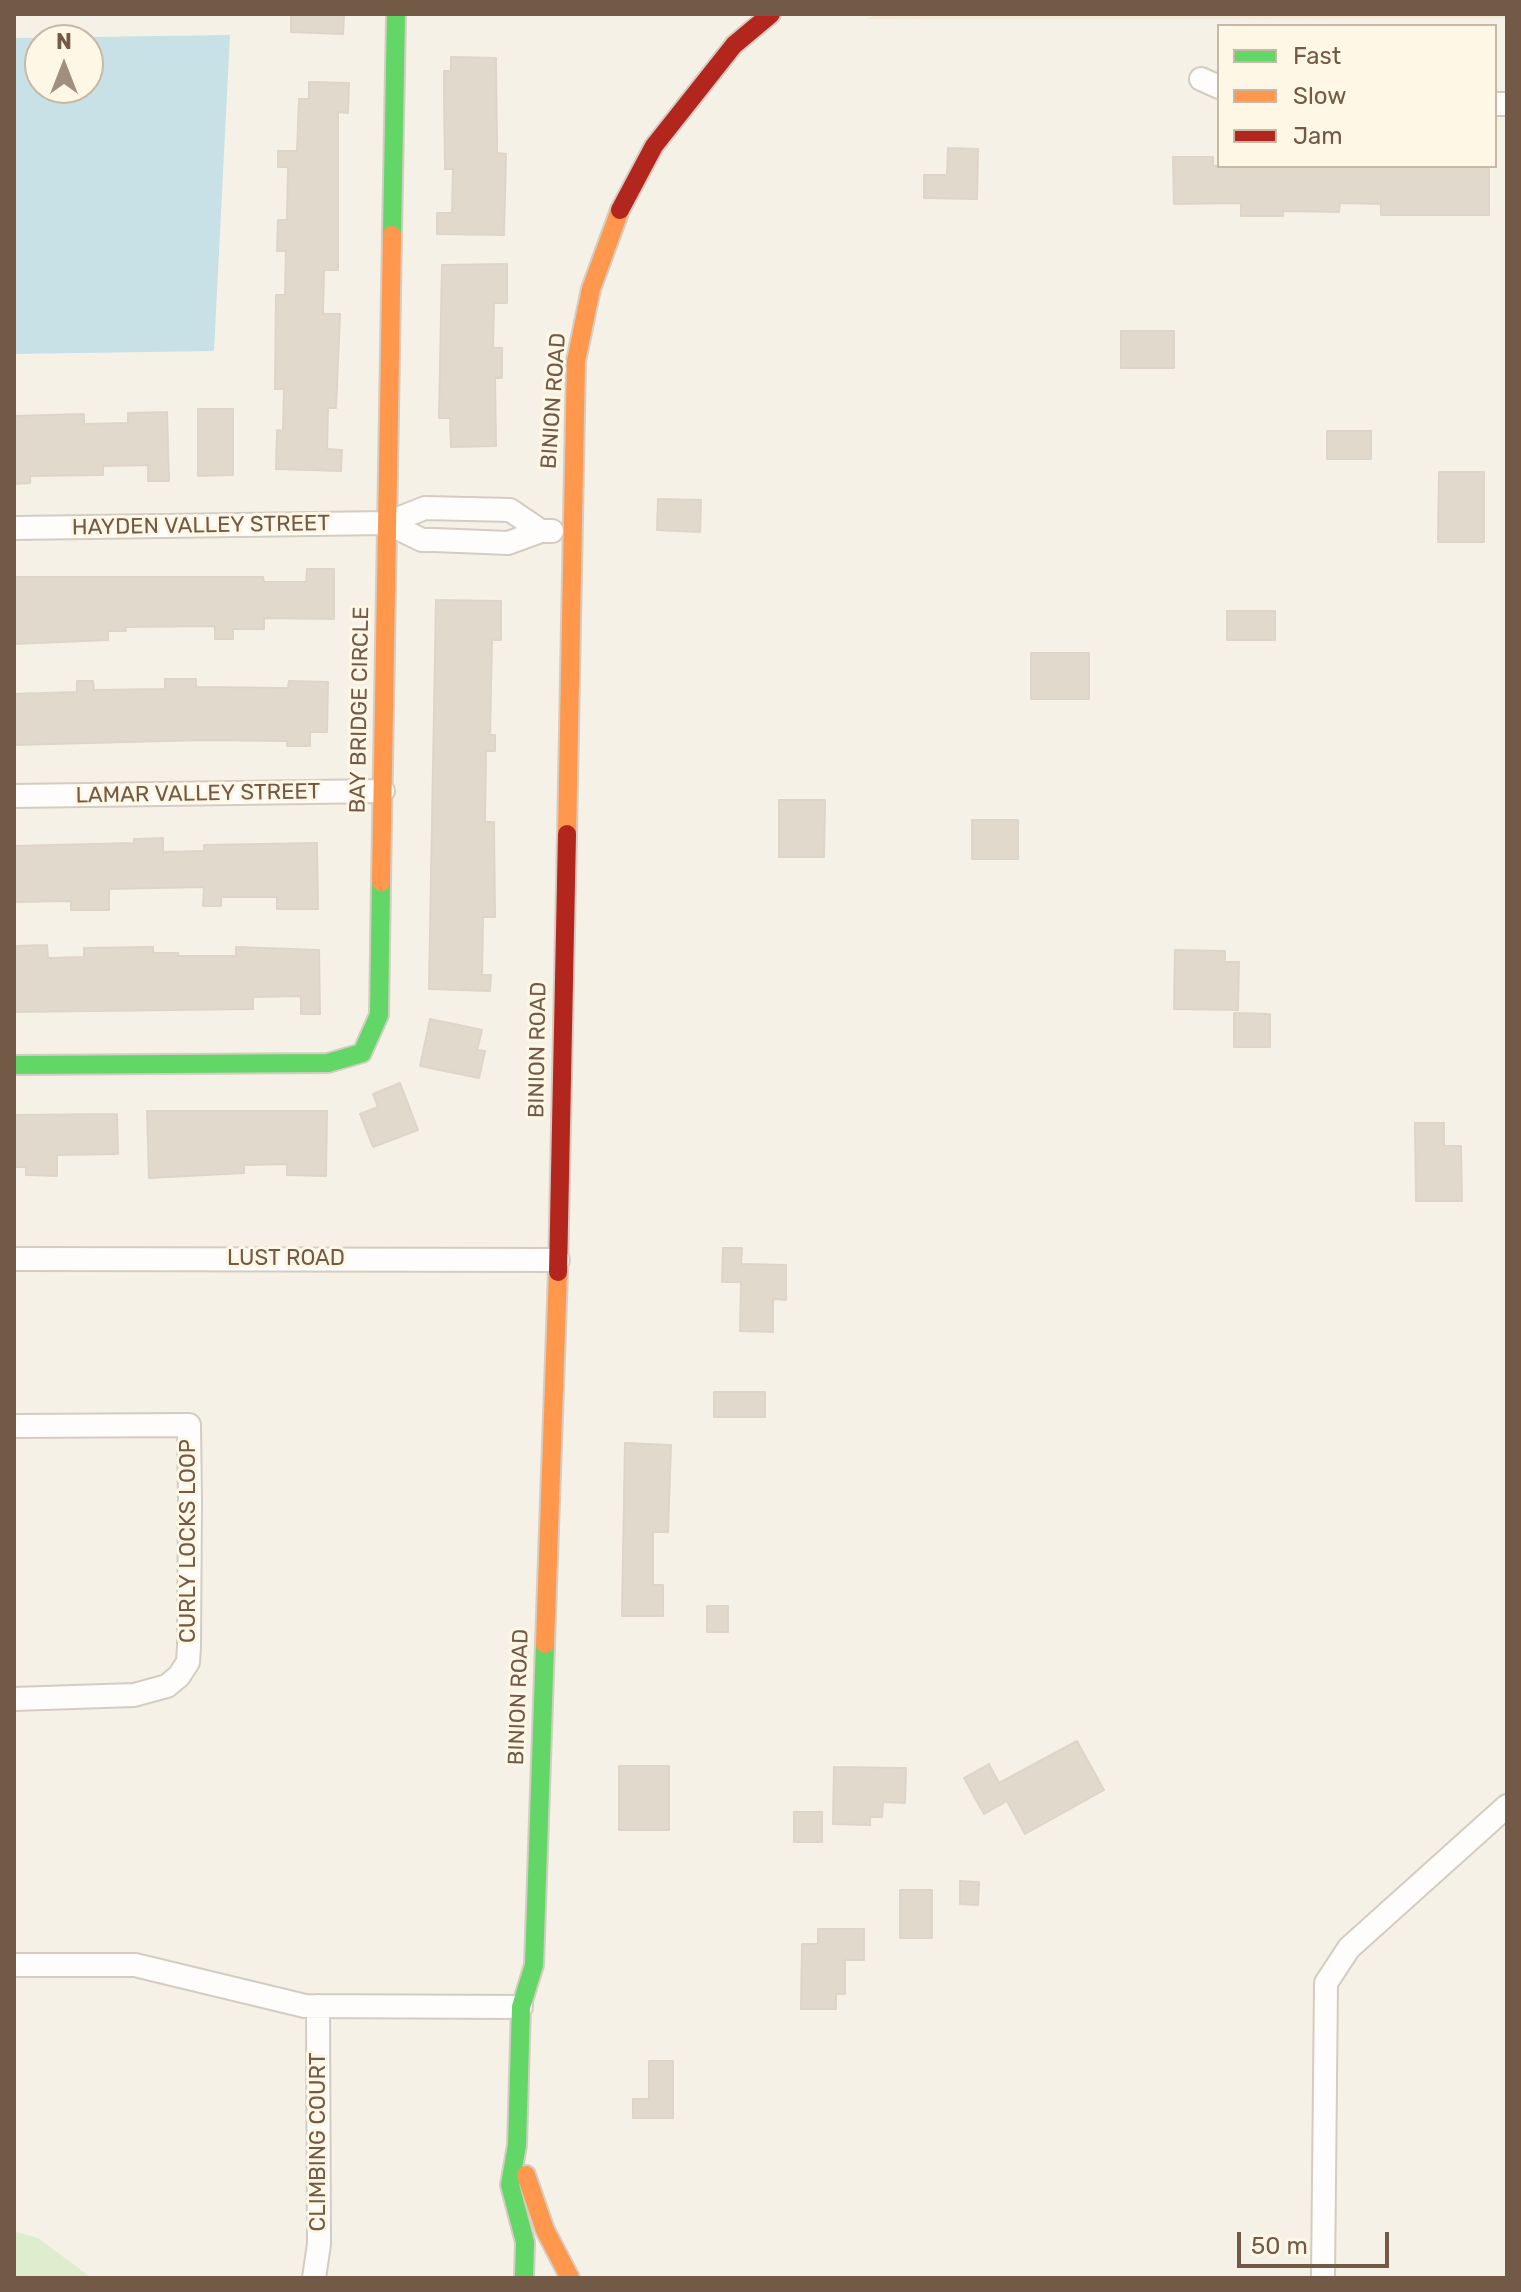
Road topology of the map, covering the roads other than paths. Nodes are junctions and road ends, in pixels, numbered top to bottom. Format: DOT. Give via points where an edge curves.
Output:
graph roads {
  1 [pos="396,14"];
  2 [pos="771,14"];
  3 [pos="387,523"];
  4 [pos="14,528"];
  5 [pos="571,530"];
  6 [pos="541,531"];
  7 [pos="383,791"];
  8 [pos="14,796"];
  9 [pos="14,1065"];
  10 [pos="14,1259"];
  11 [pos="558,1260"];
  12 [pos="14,1426"];
  13 [pos="14,1699"];
  14 [pos="1507,1806"];
  15 [pos="14,1965"];
  16 [pos="318,2006"];
  17 [pos="521,2007"];
  18 [pos="517,2145"];
  19 [pos="314,2278"];
  20 [pos="524,2278"];
  21 [pos="570,2278"];
  22 [pos="1323,2278"];
  1 -- 3 [label="main road, BAY BRIDGE CIRCLE"];
  2 -- 5 [label="main road, BINION ROAD" via="734,45 692,96 654,146 619,211 591,289 576,361"];
  3 -- 4 [label="street, HAYDEN VALLEY STREET"];
  3 -- 6 [label="street, HAYDEN VALLEY STREET" via="422,540 508,543"];
  3 -- 6 [label="street, HAYDEN VALLEY STREET" via="425,508 510,510"];
  3 -- 7 [label="main road, BAY BRIDGE CIRCLE"];
  5 -- 6 [label="street, HAYDEN VALLEY STREET"];
  5 -- 11 [label="main road, BINION ROAD"];
  7 -- 8 [label="street, LAMAR VALLEY STREET"];
  7 -- 9 [label="main road, BAY BRIDGE CIRCLE" via="379,1015 362,1053 328,1063"];
  10 -- 11 [label="street, LUST ROAD"];
  11 -- 17 [label="main road, BINION ROAD" via="534,1965"];
  12 -- 13 [label="street, CURLY LOCKS LOOP" via="189,1425 188,1662 167,1686 134,1695"];
  14 -- 22 [label="street" via="1349,1948 1326,1983"];
  15 -- 16 [label="street" via="135,1965 286,2004"];
  16 -- 17 [label="street"];
  16 -- 19 [label="street, CLIMBING COURT" via="319,2244"];
  17 -- 18 [label="main road, BINION ROAD"];
  18 -- 20 [label="main road, BINION ROAD" via="510,2185 525,2242"];
  18 -- 21 [label="main road, BINION ROAD" via="545,2230"];
}
